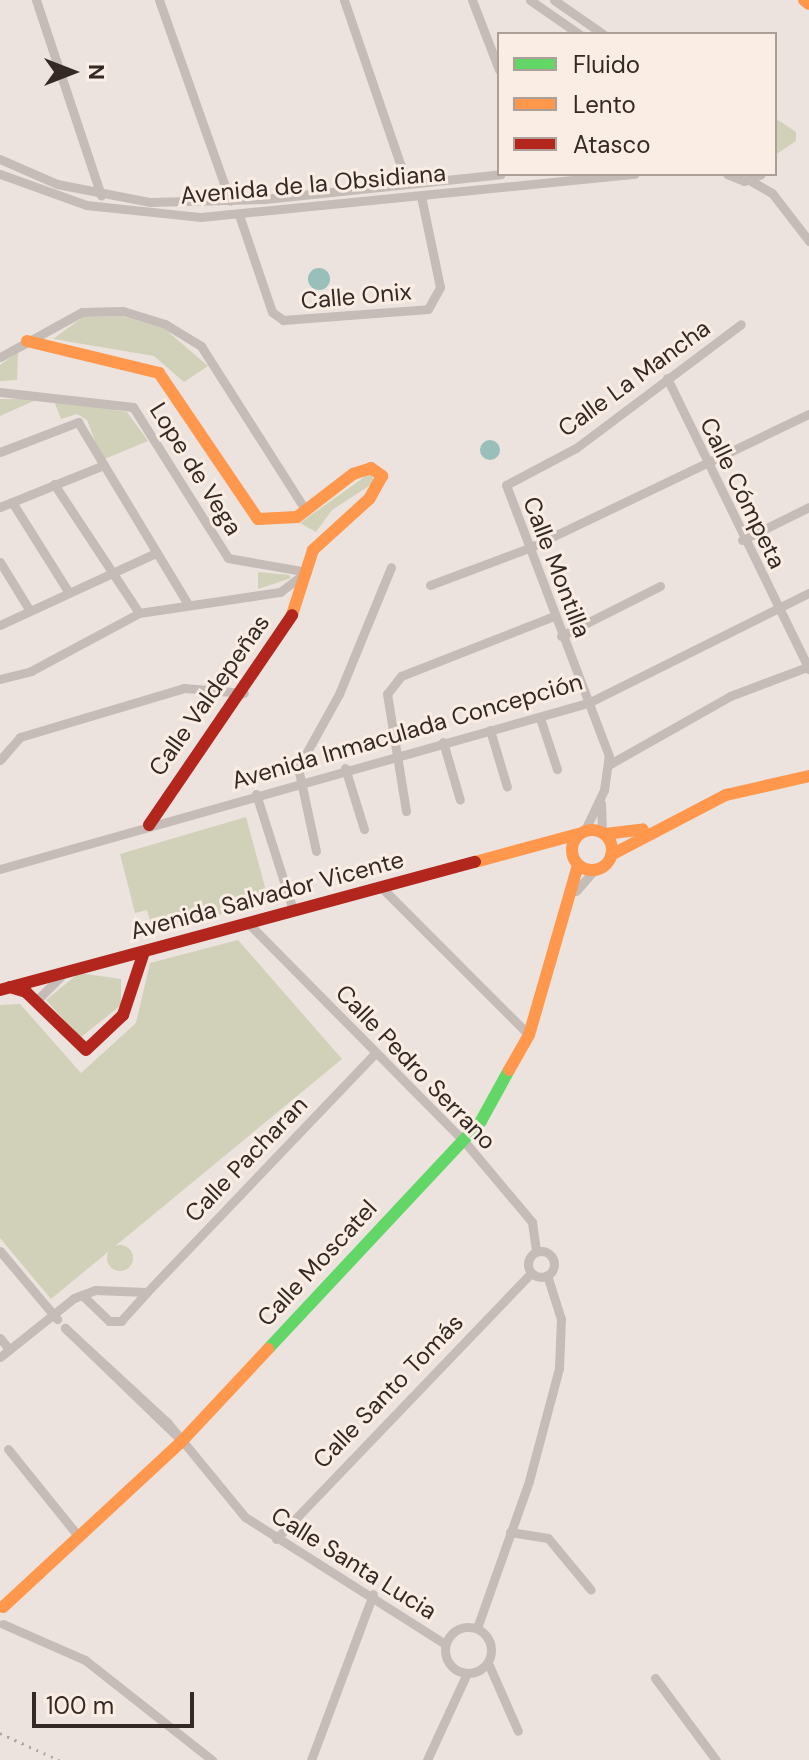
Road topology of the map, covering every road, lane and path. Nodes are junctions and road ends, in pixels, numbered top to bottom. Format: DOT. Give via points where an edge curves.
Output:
graph roads {
  1 [pos="36,0"];
  2 [pos="159,0"];
  3 [pos="344,0"];
  4 [pos="472,0"];
  5 [pos="530,0"];
  6 [pos="554,0"];
  7 [pos="804,0"];
  8 [pos="809,4"];
  9 [pos="576,32"];
  10 [pos="600,32"];
  11 [pos="497,65"];
  12 [pos="0,159"];
  13 [pos="0,174"];
  14 [pos="497,174"];
  15 [pos="616,176"];
  16 [pos="734,176"];
  17 [pos="758,176"];
  18 [pos="768,176"];
  19 [pos="751,181"];
  20 [pos="407,184"];
  21 [pos="772,193"];
  22 [pos="101,195"];
  23 [pos="421,196"];
  24 [pos="230,201"];
  25 [pos="239,215"];
  26 [pos="809,241"];
  27 [pos="741,324"];
  28 [pos="27,341"];
  29 [pos="0,357"];
  30 [pos="667,378"];
  31 [pos="0,392"];
  32 [pos="809,414"];
  33 [pos="0,452"];
  34 [pos="703,464"];
  35 [pos="99,467"];
  36 [pos="54,484"];
  37 [pos="506,485"];
  38 [pos="12,502"];
  39 [pos="0,507"];
  40 [pos="809,507"];
  41 [pos="306,511"];
  42 [pos="742,540"];
  43 [pos="529,548"];
  44 [pos="154,554"];
  45 [pos="0,562"];
  46 [pos="391,567"];
  47 [pos="307,572"];
  48 [pos="112,573"];
  49 [pos="430,585"];
  50 [pos="660,586"];
  51 [pos="69,593"];
  52 [pos="809,593"];
  53 [pos="187,603"];
  54 [pos="778,609"];
  55 [pos="30,611"];
  56 [pos="139,613"];
  57 [pos="554,616"];
  58 [pos="0,625"];
  59 [pos="561,636"];
  60 [pos="808,668"];
  61 [pos="0,679"];
  62 [pos="244,693"];
  63 [pos="588,703"];
  64 [pos="540,718"];
  65 [pos="490,730"];
  66 [pos="443,742"];
  67 [pos="391,755"];
  68 [pos="0,760"];
  69 [pos="610,764"];
  70 [pos="345,768"];
  71 [pos="557,769"];
  72 [pos="809,776"];
  73 [pos="296,781"];
  74 [pos="507,787"];
  75 [pos="256,794"];
  76 [pos="601,799"];
  77 [pos="460,800"];
  78 [pos="406,811"];
  79 [pos="149,825"];
  80 [pos="657,825"];
  81 [pos="364,829"];
  82 [pos="582,832"];
  83 [pos="603,833"];
  84 [pos="547,843"];
  85 [pos="316,851"];
  86 [pos="611,855"];
  87 [pos="575,860"];
  88 [pos="0,869"];
  89 [pos="594,870"];
  90 [pos="381,887"];
  91 [pos="576,891"];
  92 [pos="293,910"];
  93 [pos="247,922"];
  94 [pos="144,952"];
  95 [pos="71,970"];
  96 [pos="5,988"];
  97 [pos="36,1001"];
  98 [pos="529,1035"];
  99 [pos="375,1053"];
  100 [pos="464,1141"];
  101 [pos="0,1251"];
  102 [pos="536,1251"];
  103 [pos="531,1273"];
  104 [pos="547,1275"];
  105 [pos="147,1292"];
  106 [pos="82,1295"];
  107 [pos="55,1317"];
  108 [pos="0,1338"];
  109 [pos="9,1349"];
  110 [pos="0,1357"];
  111 [pos="182,1441"];
  112 [pos="8,1449"];
  113 [pos="510,1532"];
  114 [pos="79,1537"];
  115 [pos="276,1539"];
  116 [pos="591,1590"];
  117 [pos="373,1594"];
  118 [pos="2,1606"];
  119 [pos="2,1625"];
  120 [pos="477,1628"];
  121 [pos="445,1644"];
  122 [pos="488,1663"];
  123 [pos="467,1673"];
  124 [pos="655,1678"];
  125 [pos="518,1731"];
  126 [pos="212,1760"];
  127 [pos="311,1760"];
  128 [pos="427,1760"];
  129 [pos="716,1760"];
  1 -- 22 [label="street"];
  2 -- 24 [label="street"];
  3 -- 20 [label="street"];
  4 -- 11 [label="street"];
  5 -- 9 [label="street"];
  6 -- 10 [label="street"];
  7 -- 8 [label="street"];
  12 -- 22 [label="street, Avenida de la Obsidiana"];
  13 -- 25 [label="street, Avenida de la Obsidiana" via="109,209"];
  14 -- 20 [label="street, Avenida de la Obsidiana"];
  15 -- 23 [label="street, Avenida de la Obsidiana"];
  16 -- 19 [label="street"];
  17 -- 19 [label="street"];
  18 -- 21 [label="street"];
  19 -- 21 [label="street"];
  20 -- 24 [label="street, Avenida de la Obsidiana"];
  21 -- 26 [label="street"];
  22 -- 24 [label="street, Avenida de la Obsidiana"];
  23 -- 25 [label="street, Avenida de la Obsidiana"];
  23 -- 25 [label="street, Calle Onix" via="438,300 428,309 283,320 272,312"];
  27 -- 30 [label="street, Calle La Mancha"];
  28 -- 29 [label="street"];
  28 -- 41 [label="street" via="159,373 258,519 282,521"];
  28 -- 41 [label="street" via="82,312 123,311 165,324 201,346"];
  30 -- 34 [label="street, Calle Cómpeta"];
  30 -- 37 [label="street, Calle La Mancha" via="576,448"];
  31 -- 47 [label="street, Lope de Vega" via="133,407 228,558"];
  32 -- 34 [label="street"];
  33 -- 35 [label="street" via="78,422"];
  34 -- 42 [label="street, Calle Cómpeta"];
  34 -- 43 [label="street"];
  35 -- 36 [label="street"];
  35 -- 44 [label="street"];
  36 -- 38 [label="street"];
  36 -- 48 [label="street"];
  37 -- 43 [label="street, Calle Montilla"];
  38 -- 39 [label="street"];
  38 -- 51 [label="street"];
  40 -- 42 [label="street"];
  41 -- 47 [label="street, Calle Valdepeñas" via="353,474 371,468 382,476 369,499 319,543"];
  42 -- 54 [label="street, Calle Cómpeta"];
  43 -- 49 [label="street"];
  43 -- 57 [label="street, Calle Montilla"];
  44 -- 48 [label="street"];
  44 -- 53 [label="street"];
  45 -- 55 [label="street"];
  46 -- 73 [label="street"];
  47 -- 53 [label="street" via="280,592"];
  47 -- 62 [label="street, Calle Valdepeñas" via="293,614"];
  48 -- 51 [label="street"];
  48 -- 56 [label="street"];
  50 -- 59 [label="street"];
  51 -- 55 [label="street"];
  52 -- 54 [label="street, Avenida Inmaculada Concepción"];
  53 -- 56 [label="street"];
  54 -- 60 [label="street, Calle Cómpeta"];
  54 -- 63 [label="street, Avenida Inmaculada Concepción"];
  55 -- 58 [label="street"];
  56 -- 61 [label="street" via="31,671"];
  57 -- 59 [label="street, Calle Montilla"];
  57 -- 67 [label="street" via="401,676 387,694"];
  59 -- 63 [label="street, Calle Montilla"];
  60 -- 69 [label="street" via="730,696"];
  62 -- 68 [label="street" via="184,688 20,737"];
  62 -- 79 [label="street, Calle Valdepeñas"];
  63 -- 64 [label="street, Avenida Inmaculada Concepción"];
  63 -- 69 [label="street, Calle Montilla"];
  64 -- 65 [label="street, Avenida Inmaculada Concepción"];
  64 -- 71 [label="street"];
  65 -- 66 [label="street, Avenida Inmaculada Concepción"];
  65 -- 74 [label="street"];
  66 -- 67 [label="street, Avenida Inmaculada Concepción"];
  66 -- 77 [label="street"];
  67 -- 70 [label="street, Avenida Inmaculada Concepción"];
  67 -- 78 [label="street"];
  69 -- 76 [label="street"];
  70 -- 73 [label="street, Avenida Inmaculada Concepción"];
  70 -- 81 [label="street"];
  72 -- 80 [label="street" via="744,789"];
  73 -- 75 [label="street, Avenida Inmaculada Concepción"];
  73 -- 85 [label="street"];
  75 -- 79 [label="street, Avenida Inmaculada Concepción"];
  75 -- 92 [label="street"];
  76 -- 82 [label="street"];
  76 -- 83 [label="street"];
  79 -- 88 [label="street, Avenida Inmaculada Concepción"];
  80 -- 83 [label="street"];
  80 -- 86 [label="street"];
  82 -- 83 [label="street"];
  82 -- 84 [label="street, Avenida Salvador Vicente"];
  82 -- 87 [label="street, Calle Moscatel"];
  83 -- 86 [label="street"];
  84 -- 87 [label="street"];
  84 -- 90 [label="street, Avenida Salvador Vicente"];
  86 -- 89 [label="street"];
  87 -- 89 [label="street"];
  87 -- 91 [label="street, Calle Moscatel"];
  89 -- 91 [label="street, Calle Moscatel"];
  90 -- 92 [label="street, Avenida Salvador Vicente"];
  90 -- 98 [label="street"];
  91 -- 98 [label="street, Calle Moscatel"];
  92 -- 93 [label="street, Avenida Salvador Vicente"];
  93 -- 94 [label="street, Avenida Salvador Vicente"];
  93 -- 99 [label="street, Calle Pedro Serrano"];
  94 -- 95 [label="street, Avenida Salvador Vicente"];
  94 -- 97 [label="street" via="123,1015 86,1050"];
  95 -- 96 [label="street, Avenida Salvador Vicente"];
  95 -- 97 [label="street"];
  96 -- 97 [label="street"];
  98 -- 100 [label="street, Calle Moscatel" via="511,1076"];
  99 -- 100 [label="street, Calle Pedro Serrano"];
  99 -- 105 [label="street, Calle Pacharan"];
  100 -- 102 [label="street, Calle Pedro Serrano" via="532,1222"];
  100 -- 111 [label="street, Calle Moscatel"];
  101 -- 107 [label="street, Calle Santa Lucia"];
  102 -- 103 [label="street" via="528,1261"];
  102 -- 104 [label="street, Calle Pedro Serrano" via="553,1260"];
  103 -- 104 [label="street"];
  103 -- 115 [label="street, Calle Santo Tomás"];
  104 -- 113 [label="street" via="559,1305 559,1368"];
  105 -- 106 [label="street"];
  105 -- 106 [label="street, Calle Pacharan" via="121,1321 109,1321"];
  106 -- 107 [label="street"];
  107 -- 109 [label="street"];
  107 -- 111 [label="street, Calle Santa Lucia"];
  108 -- 109 [label="street"];
  109 -- 110 [label="street"];
  111 -- 114 [label="street, Calle Moscatel"];
  111 -- 115 [label="street, Calle Santa Lucia" via="245,1517"];
  112 -- 114 [label="street"];
  113 -- 116 [label="street" via="548,1538"];
  113 -- 120 [label="street"];
  114 -- 118 [label="street, Calle Moscatel"];
  115 -- 117 [label="street, Calle Santa Lucia"];
  117 -- 121 [label="street, Calle Santa Lucia"];
  117 -- 127 [label="street"];
  118 -- 119 [label="street"];
  119 -- 126 [label="street" via="85,1660"];
  120 -- 121 [label="street" via="456,1630"];
  120 -- 122 [label="street" via="491,1647"];
  121 -- 123 [label="street" via="452,1667"];
  122 -- 123 [label="street"];
  122 -- 125 [label="street"];
  123 -- 128 [label="street"];
  124 -- 129 [label="street"];
}
